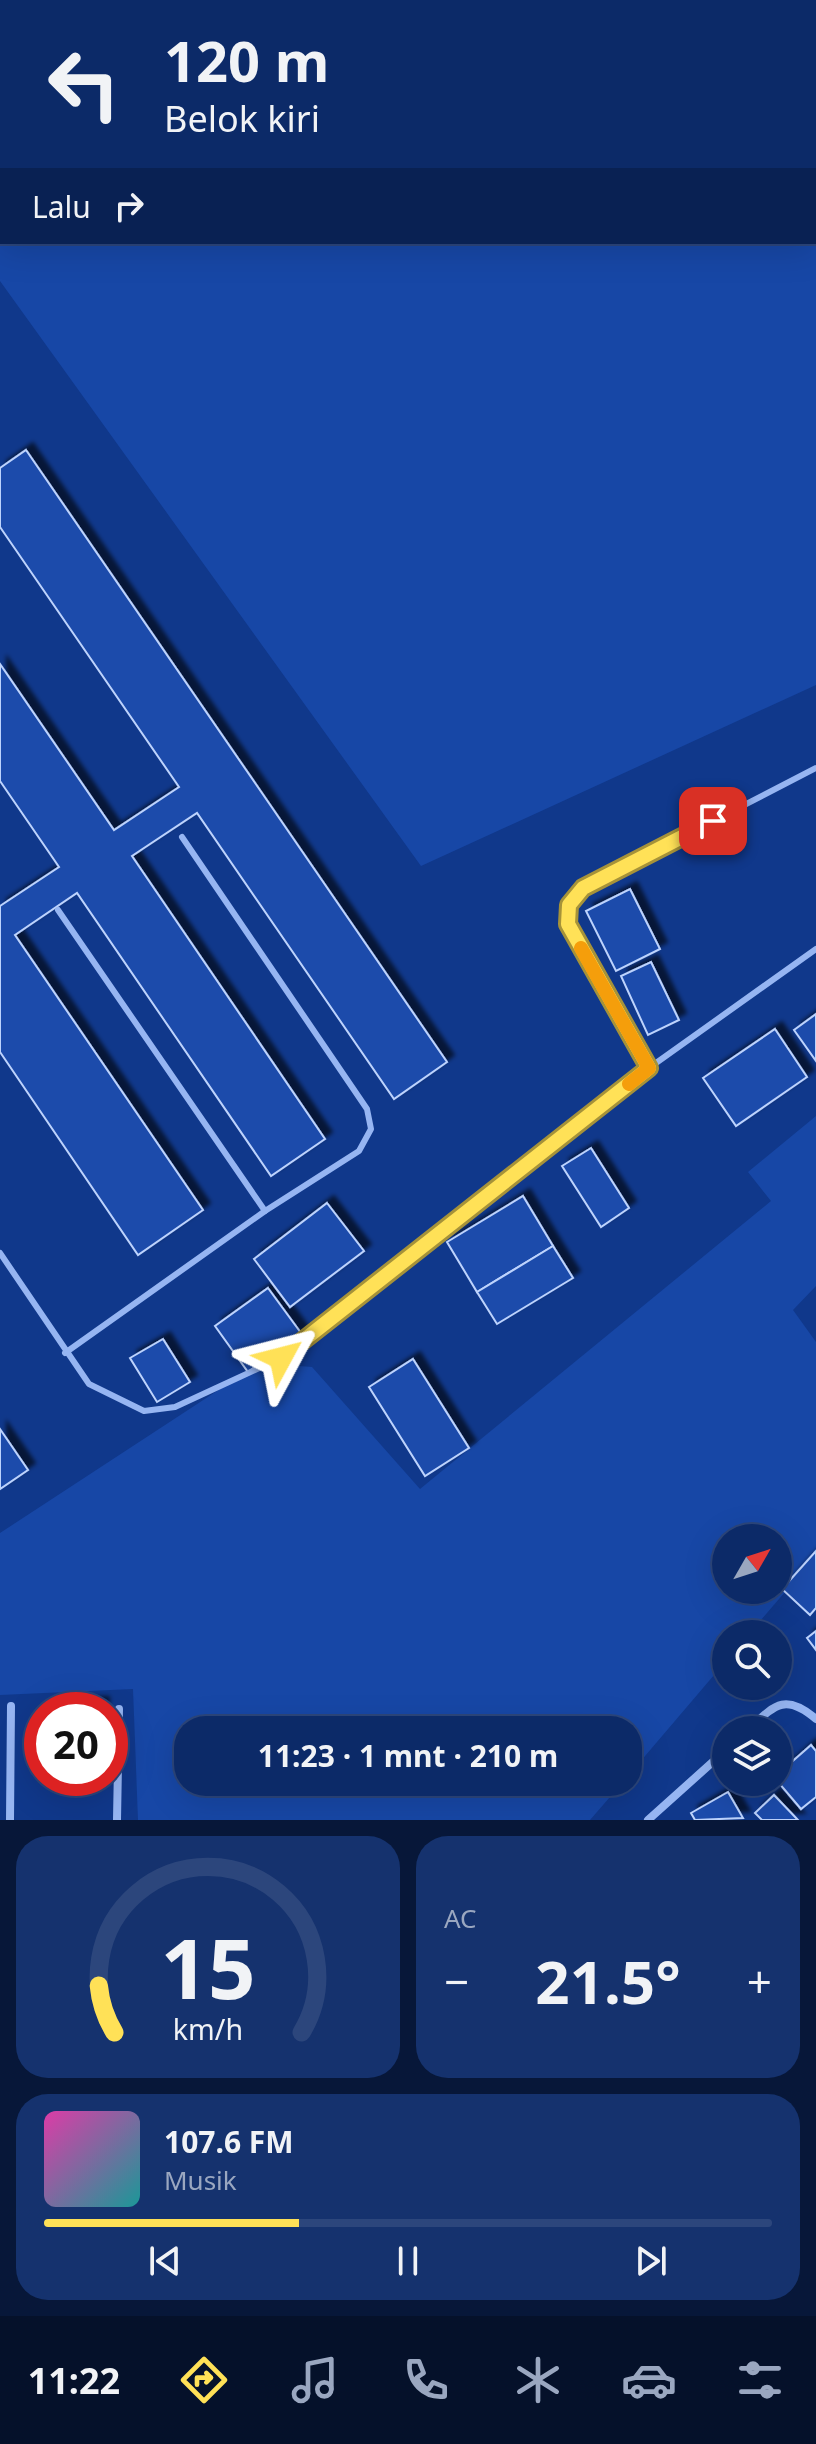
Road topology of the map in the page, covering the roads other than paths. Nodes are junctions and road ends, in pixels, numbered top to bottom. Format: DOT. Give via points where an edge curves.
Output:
graph roads {
  1 [pos="816,768"];
  2 [pos="182,837"];
  3 [pos="58,910"];
  4 [pos="816,949"];
  5 [pos="649,1068"];
  6 [pos="265,1211"];
  7 [pos="0,1253"];
  8 [pos="65,1353"];
  9 [pos="11,1706"];
  10 [pos="763,1716"];
  11 [pos="816,1719"];
  12 [pos="712,1763"];
  13 [pos="117,1796"];
  14 [pos="10,1820"];
  15 [pos="117,1820"];
  16 [pos="648,1820"];
  1 -- 5 [label="lane" via="583,888 569,905 568,924"];
  2 -- 6 [label="lane" via="367,1109 371,1129 359,1151"];
  3 -- 6 [label="lane"];
  4 -- 5 [label="lane"];
  5 -- 8 [label="lane" via="281,1358 175,1407 144,1411 89,1384"];
  6 -- 8 [label="lane"];
  7 -- 8 [label="lane"];
  9 -- 14 [label="street"];
  10 -- 11 [label="street" via="775,1705 794,1703"];
  12 -- 16 [label="street"];
  13 -- 15 [label="street"];
}
